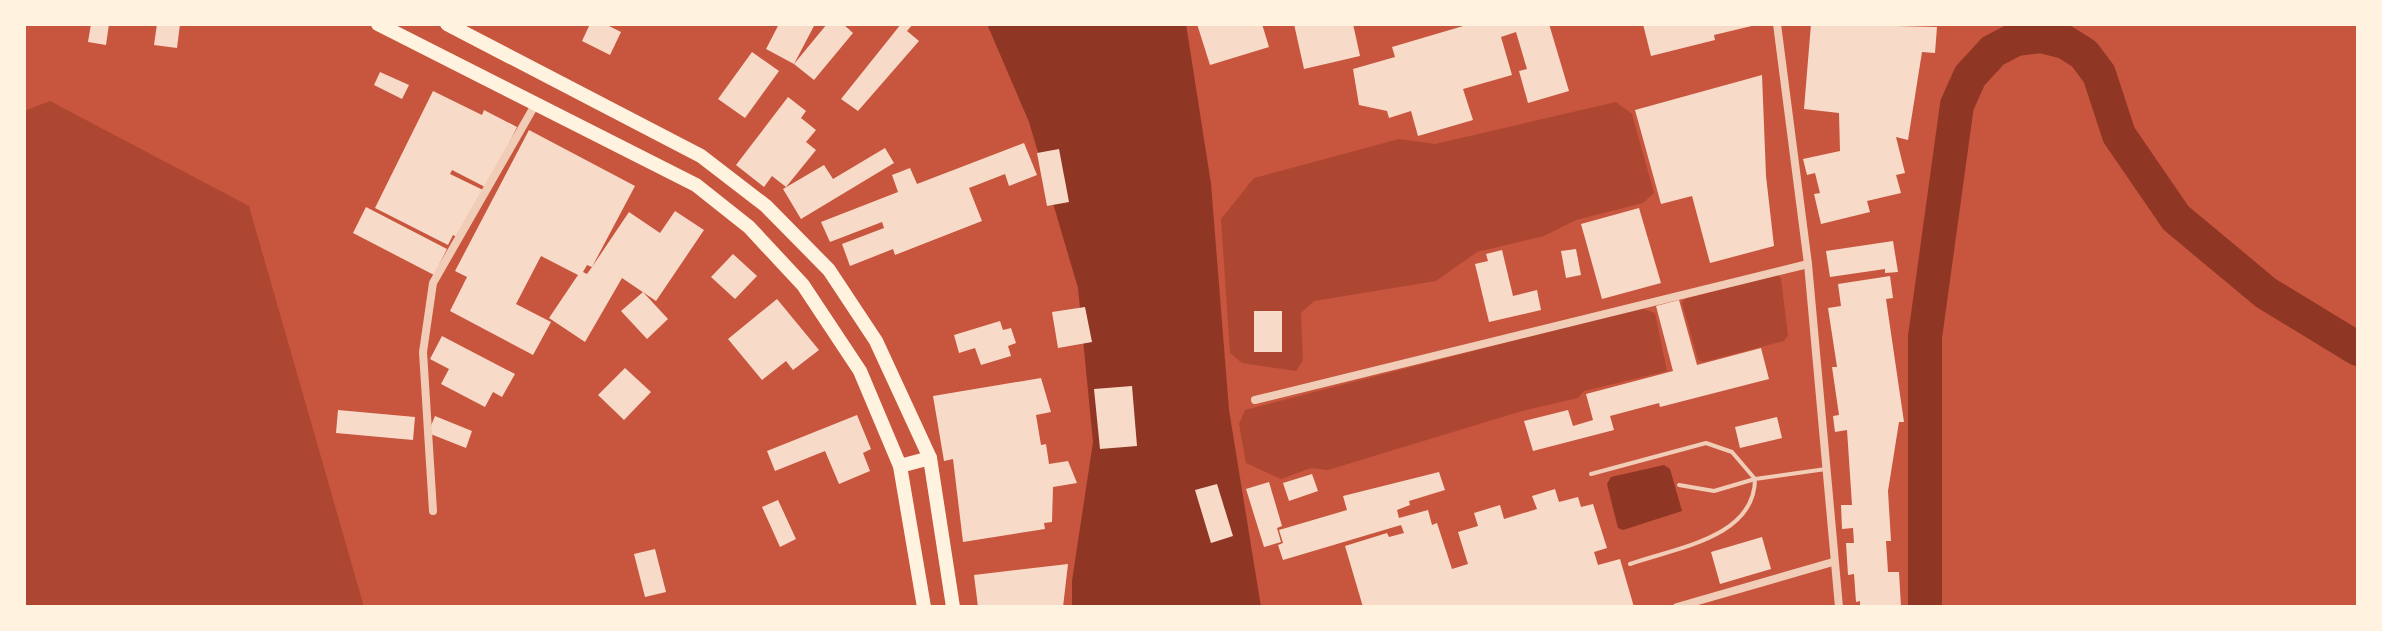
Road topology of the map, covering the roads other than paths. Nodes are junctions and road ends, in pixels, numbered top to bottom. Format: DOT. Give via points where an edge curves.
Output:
graph roads {
  1 [pos="378,24"];
  2 [pos="447,24"];
  3 [pos="1777,24"];
  4 [pos="535,105"];
  5 [pos="709,162"];
  6 [pos="696,185"];
  7 [pos="1808,264"];
  8 [pos="1255,400"];
  9 [pos="930,458"];
  10 [pos="900,466"];
  11 [pos="1826,469"];
  12 [pos="1591,474"];
  13 [pos="1755,479"];
  14 [pos="1679,485"];
  15 [pos="433,511"];
  16 [pos="1833,562"];
  17 [pos="1630,564"];
  18 [pos="924,607"];
  19 [pos="953,607"];
  20 [pos="1677,607"];
  21 [pos="1839,607"];
  1 -- 4 [label="main road"];
  2 -- 5 [label="main road"];
  3 -- 7 [label="street"];
  4 -- 6 [label="main road"];
  4 -- 15 [label="street" via="433,283 423,352"];
  5 -- 6 [label="main road"];
  5 -- 9 [label="main road" via="766,206 829,270 876,341"];
  6 -- 10 [label="main road" via="749,227 803,285 860,371"];
  7 -- 8 [label="street"];
  7 -- 11 [label="street"];
  9 -- 10 [label="main road"];
  9 -- 19 [label="main road"];
  10 -- 18 [label="main road"];
  11 -- 13 [label="lane"];
  11 -- 16 [label="street"];
  12 -- 13 [label="lane" via="1706,443 1732,452"];
  13 -- 14 [label="lane" via="1714,491"];
  13 -- 17 [label="lane" via="1755,495 1731,528"];
  16 -- 20 [label="street"];
  16 -- 21 [label="street"];
}
